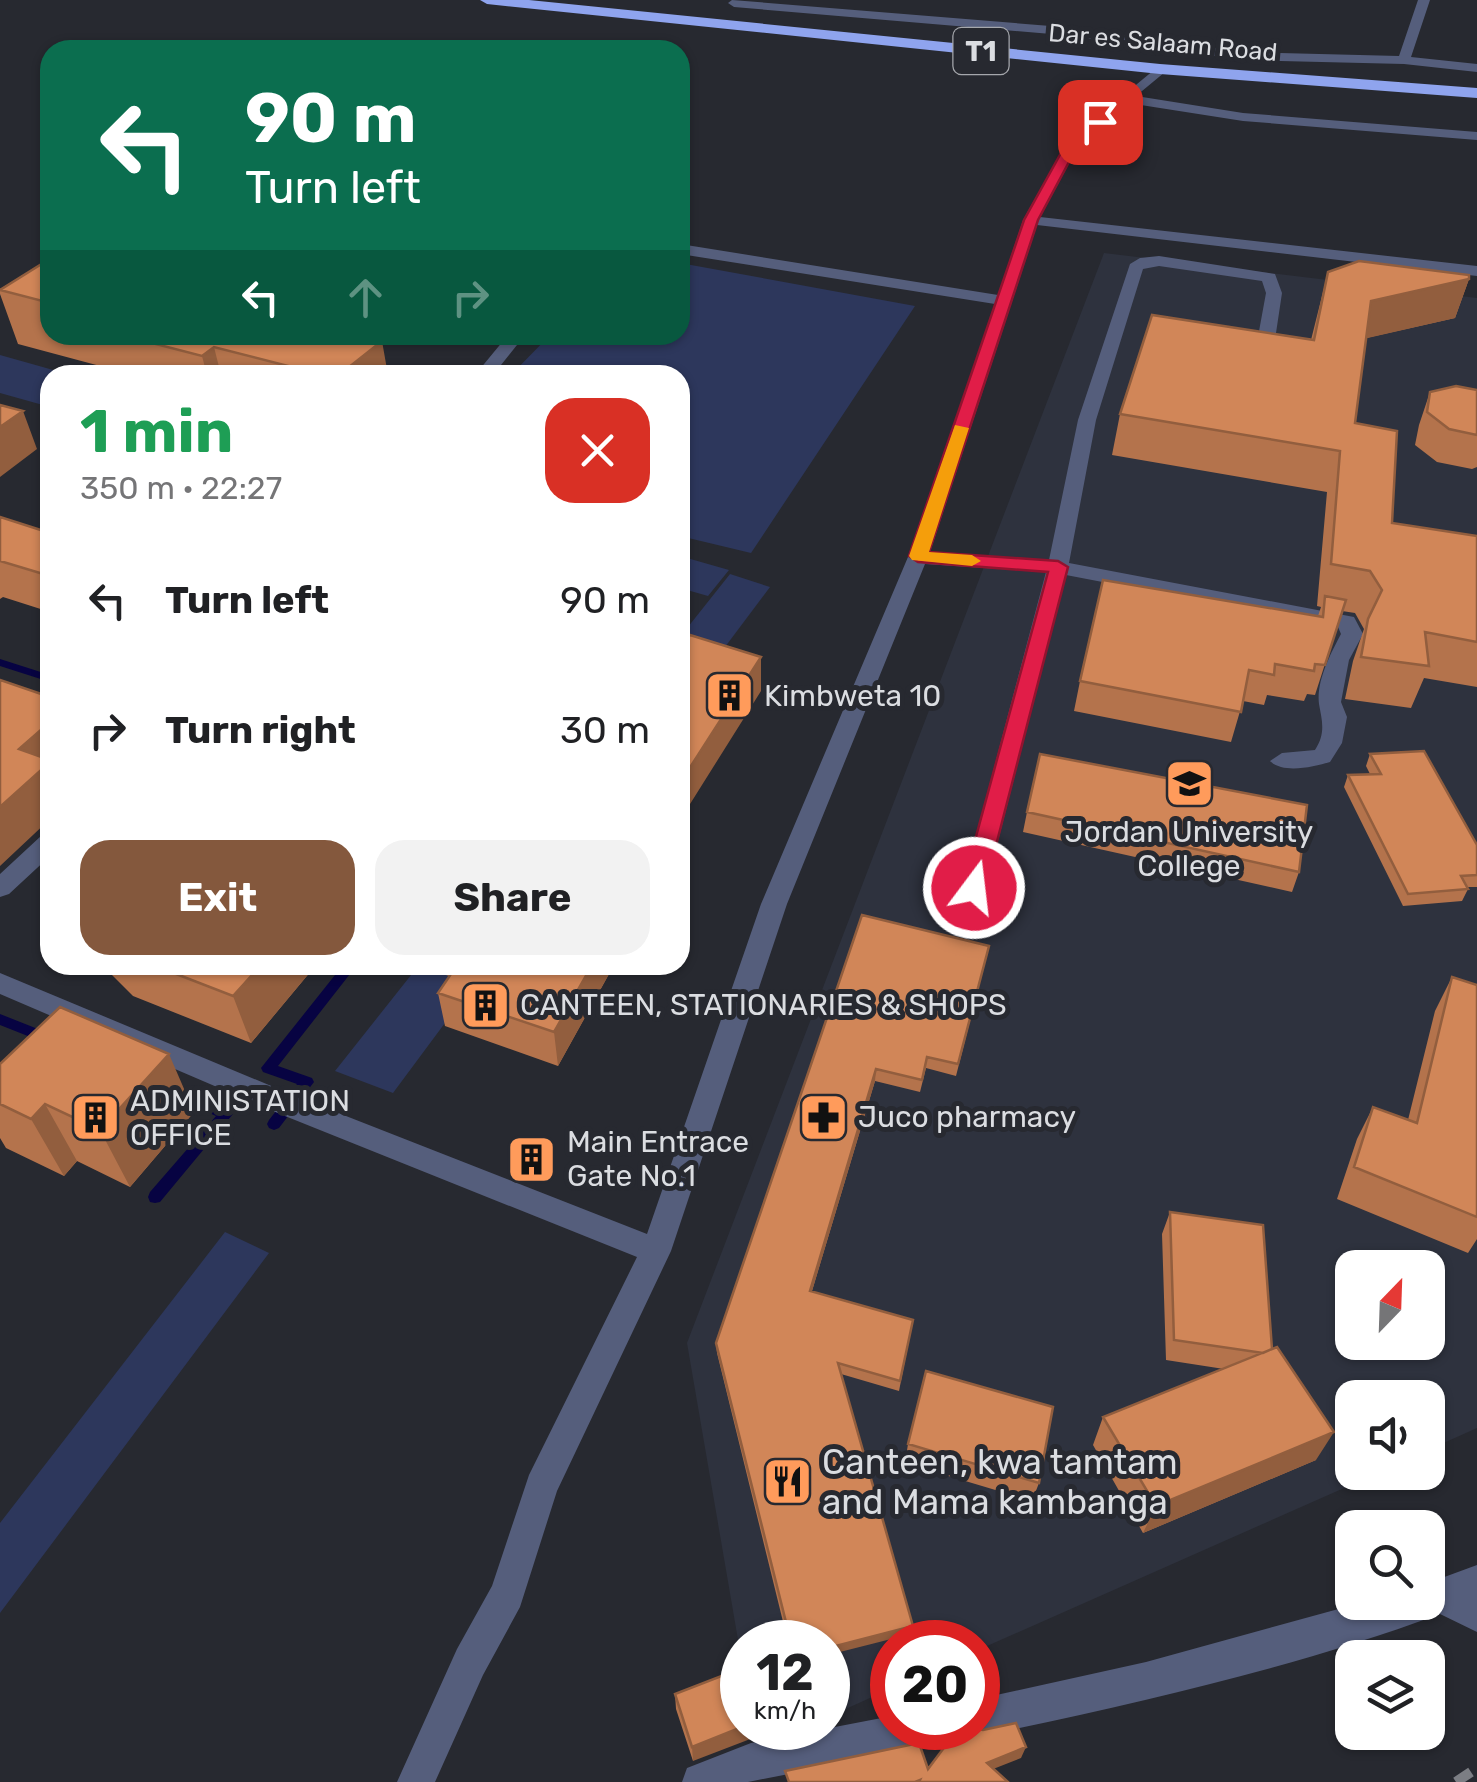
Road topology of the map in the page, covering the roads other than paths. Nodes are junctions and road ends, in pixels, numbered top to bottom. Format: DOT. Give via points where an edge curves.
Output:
graph roads {
  1 [pos="486,0"];
  2 [pos="1424,0"];
  3 [pos="736,2"];
  4 [pos="711,24"];
  5 [pos="1090,37"];
  6 [pos="1072,60"];
  7 [pos="1404,60"];
  8 [pos="1477,68"];
  9 [pos="1160,70"];
  10 [pos="1477,94"];
  11 [pos="1127,99"];
  12 [pos="1477,136"];
  13 [pos="1031,220"];
  14 [pos="690,251"];
  15 [pos="1477,271"];
  16 [pos="1004,301"];
  17 [pos="509,345"];
  18 [pos="1264,353"];
  19 [pos="492,365"];
  20 [pos="918,556"];
  21 [pos="1058,567"];
  22 [pos="1282,761"];
  23 [pos="40,851"];
  24 [pos="0,888"];
  25 [pos="974,888"];
  26 [pos="0,983"];
  27 [pos="656,1251"];
  28 [pos="1477,1583"];
  29 [pos="1445,1595"];
  30 [pos="1445,1604"];
  31 [pos="1477,1614"];
  32 [pos="1368,1620"];
  33 [pos="1000,1714"];
  34 [pos="870,1742"];
  35 [pos="750,1772"];
  36 [pos="416,1782"];
  37 [pos="701,1782"];
  1 -- 4 [label="highway, Dar es Salaam Road / T1"];
  2 -- 7 [label="street"];
  3 -- 4 [label="street"];
  3 -- 5 [label="street"];
  4 -- 6 [label="highway, Dar es Salaam Road / T1"];
  5 -- 6 [label="street"];
  5 -- 7 [label="street" via="1243,56"];
  6 -- 9 [label="highway, Dar es Salaam Road / T1"];
  7 -- 8 [label="street"];
  9 -- 10 [label="highway, Dar es Salaam Road / T1"];
  9 -- 11 [label="street"];
  11 -- 12 [label="street"];
  11 -- 13 [label="street" via="1072,145"];
  13 -- 15 [label="street"];
  13 -- 16 [label="street"];
  14 -- 16 [label="street"];
  16 -- 20 [label="street"];
  17 -- 19 [label="street"];
  18 -- 21 [label="street" via="1274,293 1269,277 1159,261 1136,267 1087,420"];
  20 -- 21 [label="street"];
  20 -- 27 [label="street" via="774,904"];
  21 -- 22 [label="street" via="1347,622 1352,634 1338,660 1331,743 1322,757"];
  21 -- 25 [label="street"];
  23 -- 24 [label="street"];
  26 -- 27 [label="street"];
  27 -- 36 [label="street" via="542,1487 507,1594"];
  28 -- 29 [label="street"];
  30 -- 31 [label="street"];
  32 -- 33 [label="street"];
  34 -- 35 [label="street"];
  35 -- 37 [label="street"];
}
